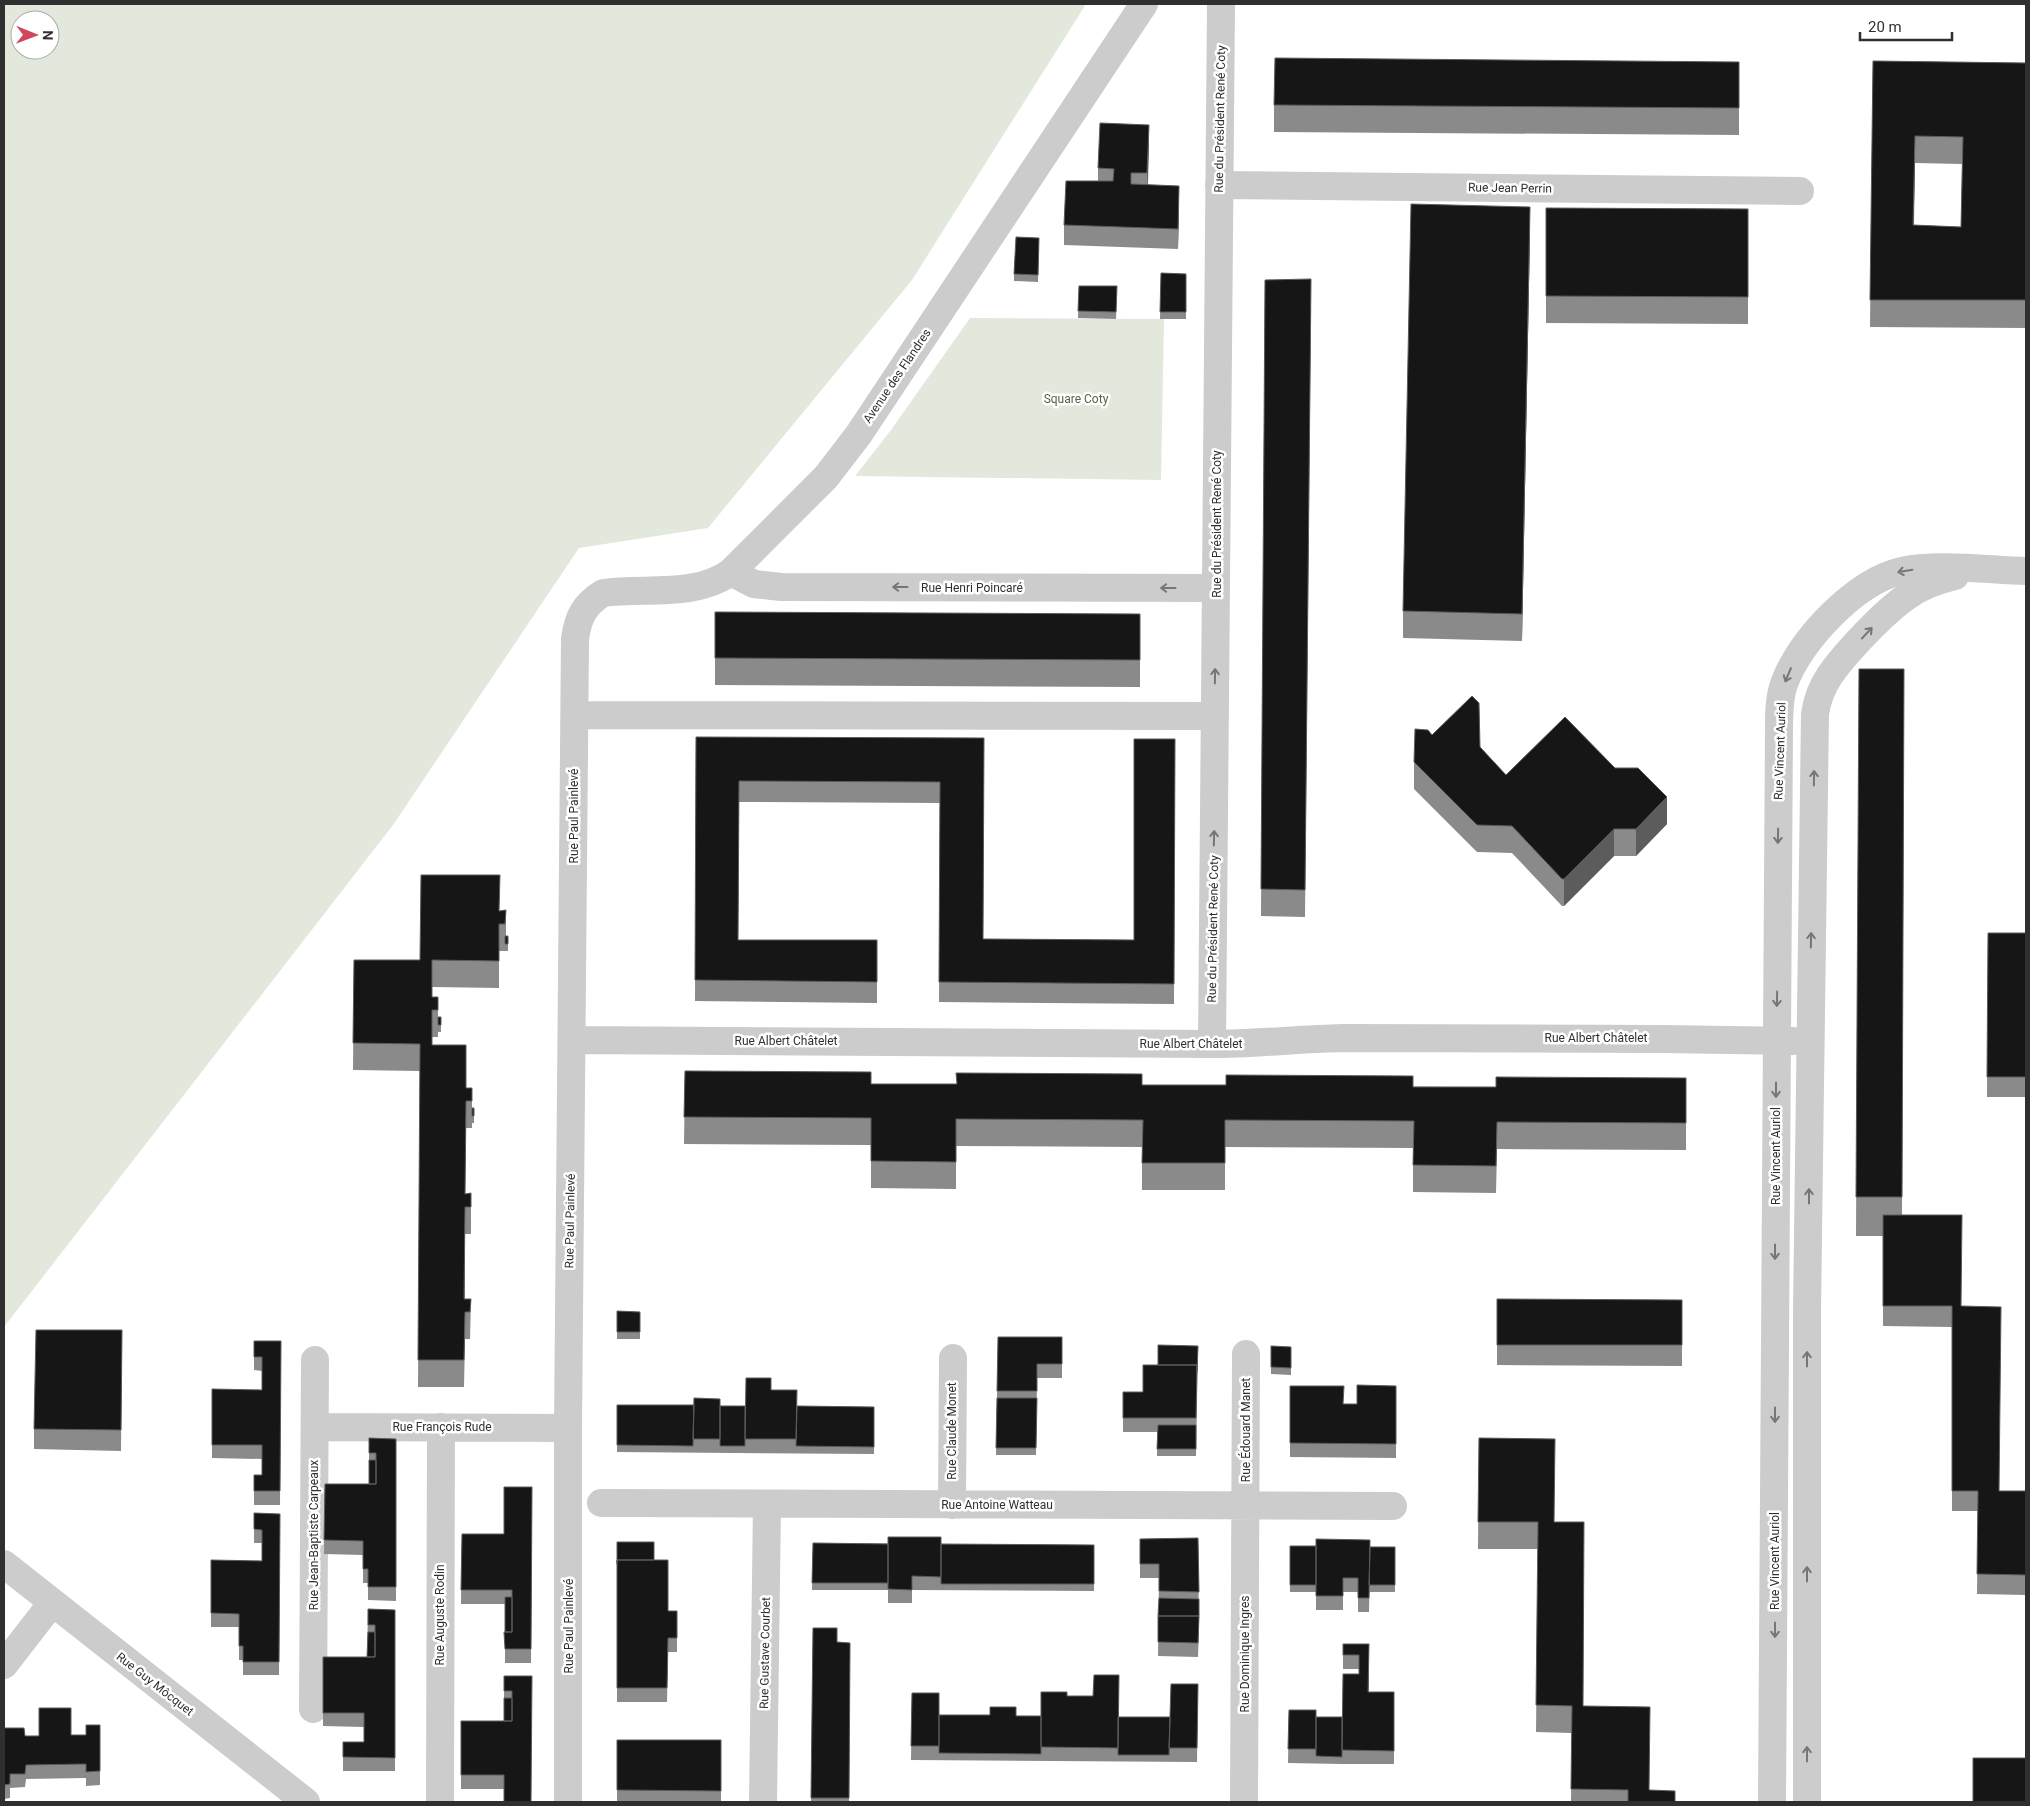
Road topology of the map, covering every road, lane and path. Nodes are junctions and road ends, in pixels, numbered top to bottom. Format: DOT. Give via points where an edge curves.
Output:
graph roads {
  1 [pos="1144,4"];
  2 [pos="1221,4"];
  3 [pos="1219,185"];
  4 [pos="1800,191"];
  5 [pos="1989,570"];
  6 [pos="2026,571"];
  7 [pos="731,572"];
  8 [pos="1216,588"];
  9 [pos="575,639"];
  10 [pos="574,715"];
  11 [pos="1215,716"];
  12 [pos="572,1040"];
  13 [pos="1776,1041"];
  14 [pos="1810,1042"];
  15 [pos="1212,1044"];
  16 [pos="1246,1354"];
  17 [pos="953,1358"];
  18 [pos="315,1360"];
  19 [pos="315,1427"];
  20 [pos="441,1427"];
  21 [pos="568,1428"];
  22 [pos="601,1503"];
  23 [pos="767,1504"];
  24 [pos="952,1505"];
  25 [pos="1246,1506"];
  26 [pos="1393,1506"];
  27 [pos="4,1564"];
  28 [pos="52,1603"];
  29 [pos="4,1665"];
  30 [pos="313,1709"];
  31 [pos="306,1802"];
  32 [pos="440,1802"];
  33 [pos="568,1802"];
  34 [pos="763,1802"];
  35 [pos="1244,1802"];
  36 [pos="1772,1802"];
  37 [pos="1807,1802"];
  1 -- 7 [label="street, Avenue des Flandres" via="859,434 826,477"];
  2 -- 3 [label="street, Rue du Président René Coty"];
  3 -- 4 [label="street, Rue Jean Perrin"];
  3 -- 8 [label="street, Rue du Président René Coty"];
  5 -- 6 [label="street"];
  5 -- 13 [label="street, Rue Vincent Auriol, one-way" via="1922,569 1880,578 1859,591 1835,614 1809,640 1790,668 1780,708"];
  14 -- 5 [label="street, one-way" via="1817,701 1842,660 1908,596 1937,581"];
  8 -- 7 [label="street, Rue Henri Poincaré, one-way" via="781,587 754,584"];
  7 -- 9 [label="street, Avenue des Flandres" via="722,579 699,587 603,592 591,600 584,611 577,623"];
  11 -- 8 [label="street, Rue du Président René Coty, one-way"];
  9 -- 10 [label="street, Rue Paul Painlevé"];
  10 -- 11 [label="street"];
  10 -- 12 [label="street, Rue Paul Painlevé"];
  15 -- 11 [label="street, Rue du Président René Coty, one-way"];
  12 -- 15 [label="street, Rue Albert Châtelet"];
  12 -- 21 [label="street, Rue Paul Painlevé"];
  13 -- 14 [label="street, Rue Albert Châtelet"];
  13 -- 15 [label="street, Rue Albert Châtelet" via="1317,1038 1258,1044"];
  13 -- 36 [label="street, Rue Vincent Auriol, one-way"];
  37 -- 14 [label="street, one-way"];
  16 -- 25 [label="street, Rue Édouard Manet"];
  17 -- 24 [label="street, Rue Claude Monet"];
  18 -- 19 [label="street, Rue Jean-Baptiste Carpeaux"];
  19 -- 20 [label="street, Rue François Rude"];
  19 -- 30 [label="street, Rue Jean-Baptiste Carpeaux"];
  20 -- 21 [label="street, Rue François Rude"];
  20 -- 32 [label="street, Rue Auguste Rodin"];
  21 -- 33 [label="street, Rue Paul Painlevé"];
  22 -- 23 [label="street, Rue Antoine Watteau"];
  23 -- 24 [label="street, Rue Antoine Watteau"];
  23 -- 34 [label="street, Rue Gustave Courbet"];
  24 -- 25 [label="street, Rue Antoine Watteau"];
  25 -- 26 [label="street, Rue Antoine Watteau"];
  25 -- 35 [label="street, Rue Dominique Ingres"];
  27 -- 28 [label="street, Rue Guy Môcquet"];
  28 -- 29 [label="street"];
  28 -- 31 [label="street, Rue Guy Môcquet"];
}
